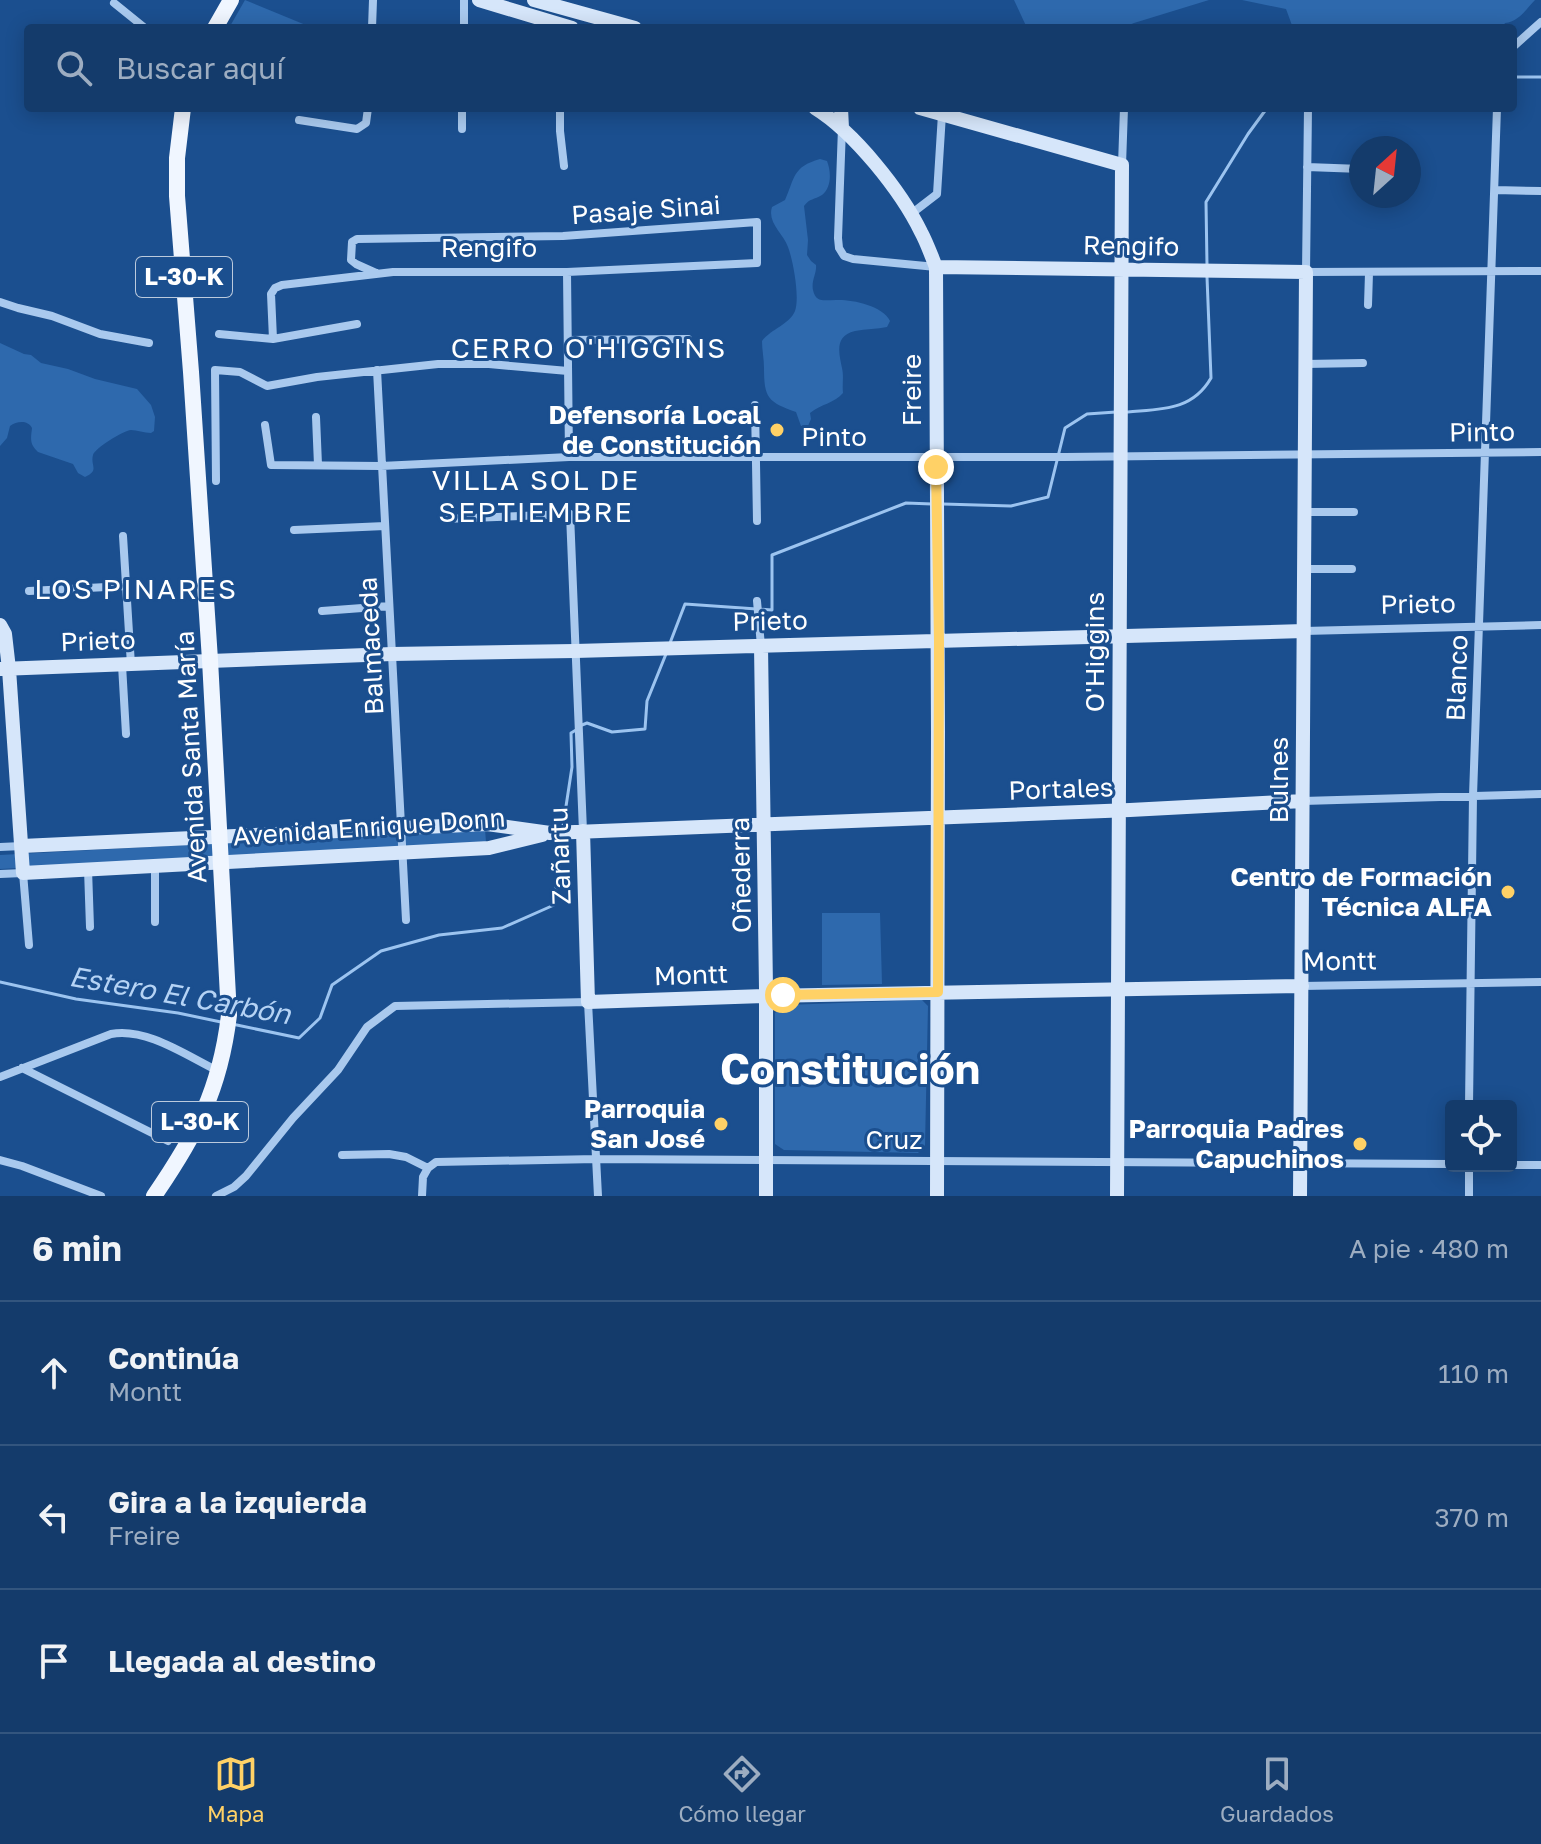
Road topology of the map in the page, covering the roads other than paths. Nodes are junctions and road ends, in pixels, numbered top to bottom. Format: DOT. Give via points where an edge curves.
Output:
graph roads {
  1 [pos="231,0"];
  2 [pos="373,0"];
  3 [pos="464,0"];
  4 [pos="479,0"];
  5 [pos="534,0"];
  6 [pos="114,3"];
  7 [pos="1541,22"];
  8 [pos="596,23"];
  9 [pos="140,24"];
  10 [pos="217,24"];
  11 [pos="372,24"];
  12 [pos="464,24"];
  13 [pos="557,24"];
  14 [pos="1517,43"];
  15 [pos="182,112"];
  16 [pos="367,112"];
  17 [pos="462,112"];
  18 [pos="560,112"];
  19 [pos="822,112"];
  20 [pos="841,112"];
  21 [pos="935,112"];
  22 [pos="1124,112"];
  23 [pos="1308,112"];
  24 [pos="1497,112"];
  25 [pos="942,114"];
  26 [pos="299,120"];
  27 [pos="842,128"];
  28 [pos="462,129"];
  29 [pos="1122,165"];
  30 [pos="564,166"];
  31 [pos="1307,167"];
  32 [pos="1349,169"];
  33 [pos="1495,190"];
  34 [pos="1541,191"];
  35 [pos="911,214"];
  36 [pos="757,263"];
  37 [pos="936,267"];
  38 [pos="1122,270"];
  39 [pos="1541,271"];
  40 [pos="567,272"];
  41 [pos="1306,272"];
  42 [pos="1491,272"];
  43 [pos="376,273"];
  44 [pos="1369,273"];
  45 [pos="0,302"];
  46 [pos="1368,305"];
  47 [pos="357,324"];
  48 [pos="219,334"];
  49 [pos="273,339"];
  50 [pos="688,339"];
  51 [pos="568,340"];
  52 [pos="149,343"];
  53 [pos="1363,363"];
  54 [pos="1305,364"];
  55 [pos="377,370"];
  56 [pos="568,371"];
  57 [pos="755,405"];
  58 [pos="316,417"];
  59 [pos="265,425"];
  60 [pos="1485,452"];
  61 [pos="1541,452"];
  62 [pos="1305,454"];
  63 [pos="756,456"];
  64 [pos="1120,456"];
  65 [pos="569,457"];
  66 [pos="936,457"];
  67 [pos="318,465"];
  68 [pos="381,466"];
  69 [pos="216,481"];
  70 [pos="1304,512"];
  71 [pos="1354,512"];
  72 [pos="444,519"];
  73 [pos="757,521"];
  74 [pos="385,526"];
  75 [pos="294,530"];
  76 [pos="123,536"];
  77 [pos="1304,569"];
  78 [pos="1352,569"];
  79 [pos="126,586"];
  80 [pos="29,591"];
  81 [pos="757,601"];
  82 [pos="389,606"];
  83 [pos="322,611"];
  84 [pos="0,625"];
  85 [pos="1541,625"];
  86 [pos="1479,627"];
  87 [pos="1304,631"];
  88 [pos="1120,636"];
  89 [pos="939,641"];
  90 [pos="761,646"];
  91 [pos="575,651"];
  92 [pos="392,654"];
  93 [pos="210,660"];
  94 [pos="126,665"];
  95 [pos="4,669"];
  96 [pos="126,734"];
  97 [pos="1541,794"];
  98 [pos="1473,796"];
  99 [pos="1303,801"];
  100 [pos="1118,811"];
  101 [pos="938,818"];
  102 [pos="764,824"];
  103 [pos="505,827"];
  104 [pos="401,828"];
  105 [pos="579,831"];
  106 [pos="550,833"];
  107 [pos="273,834"];
  108 [pos="219,837"];
  109 [pos="175,839"];
  110 [pos="504,845"];
  111 [pos="22,846"];
  112 [pos="0,847"];
  113 [pos="402,852"];
  114 [pos="274,859"];
  115 [pos="221,862"];
  116 [pos="178,864"];
  117 [pos="155,866"];
  118 [pos="88,869"];
  119 [pos="23,873"];
  120 [pos="0,874"];
  121 [pos="406,920"];
  122 [pos="155,922"];
  123 [pos="90,927"];
  124 [pos="29,945"];
  125 [pos="1541,982"];
  126 [pos="1470,983"];
  127 [pos="1302,986"];
  128 [pos="1117,989"];
  129 [pos="938,992"];
  130 [pos="766,996"];
  131 [pos="588,1002"];
  132 [pos="22,1068"];
  133 [pos="219,1071"];
  134 [pos="0,1077"];
  135 [pos="1469,1100"];
  136 [pos="168,1141"];
  137 [pos="342,1155"];
  138 [pos="597,1159"];
  139 [pos="0,1160"];
  140 [pos="937,1160"];
  141 [pos="766,1161"];
  142 [pos="1117,1163"];
  143 [pos="1300,1164"];
  144 [pos="1445,1164"];
  145 [pos="1517,1165"];
  146 [pos="1541,1165"];
  147 [pos="428,1168"];
  148 [pos="1469,1172"];
  149 [pos="101,1196"];
  150 [pos="154,1196"];
  151 [pos="216,1196"];
  152 [pos="422,1196"];
  153 [pos="598,1196"];
  154 [pos="766,1196"];
  155 [pos="937,1196"];
  156 [pos="1117,1196"];
  157 [pos="1300,1196"];
  158 [pos="1469,1196"];
  1 -- 10 [label="main road"];
  2 -- 11 [label="street"];
  3 -- 12 [label="street"];
  4 -- 13 [label="street"];
  5 -- 8 [label="street"];
  6 -- 9 [label="street"];
  7 -- 14 [label="street"];
  15 -- 93 [label="main road, Avenida Santa María / L-30-K" via="176,177"];
  16 -- 26 [label="street" via="366,123 357,129"];
  17 -- 28 [label="street"];
  18 -- 30 [label="street"];
  19 -- 27 [label="street, Freire"];
  20 -- 27 [label="street"];
  21 -- 25 [label="street"];
  22 -- 29 [label="street, O'Higgins"];
  23 -- 31 [label="street, Bulnes"];
  24 -- 33 [label="street, Blanco"];
  25 -- 29 [label="street"];
  25 -- 35 [label="street" via="937,194"];
  27 -- 35 [label="street, Freire"];
  27 -- 37 [label="street, Rengifo" via="838,238 844,256"];
  29 -- 38 [label="street, O'Higgins"];
  31 -- 32 [label="street"];
  31 -- 41 [label="street, Bulnes"];
  33 -- 34 [label="street"];
  33 -- 42 [label="street, Blanco"];
  35 -- 37 [label="street, Freire"];
  36 -- 40 [label="street, Rengifo"];
  36 -- 43 [label="street, Pasaje Sinai" via="757,222 563,236 352,242 351,260"];
  37 -- 38 [label="street, Rengifo"];
  37 -- 66 [label="street, Freire"];
  38 -- 41 [label="street, Rengifo"];
  38 -- 64 [label="street, O'Higgins"];
  39 -- 42 [label="street, Rengifo"];
  40 -- 43 [label="street, Rengifo"];
  40 -- 51 [label="street"];
  41 -- 44 [label="street, Rengifo"];
  41 -- 54 [label="street, Bulnes"];
  42 -- 44 [label="street, Rengifo"];
  42 -- 60 [label="street, Blanco"];
  43 -- 49 [label="street, Rengifo" via="275,288"];
  44 -- 46 [label="street"];
  45 -- 52 [label="street" via="100,334"];
  47 -- 49 [label="street"];
  48 -- 49 [label="street"];
  50 -- 51 [label="street"];
  51 -- 56 [label="street"];
  53 -- 54 [label="street"];
  54 -- 62 [label="street, Bulnes"];
  55 -- 56 [label="street" via="489,364"];
  55 -- 68 [label="street, Balmaceda"];
  55 -- 69 [label="street" via="267,386 240,372 215,370"];
  56 -- 65 [label="street"];
  57 -- 63 [label="street"];
  58 -- 67 [label="street"];
  59 -- 67 [label="street, Pinto" via="271,465"];
  60 -- 61 [label="street, Pinto"];
  60 -- 62 [label="street, Pinto"];
  60 -- 86 [label="street, Blanco"];
  62 -- 64 [label="street, Pinto"];
  62 -- 70 [label="street, Bulnes"];
  63 -- 65 [label="street, Pinto"];
  63 -- 66 [label="street, Pinto"];
  63 -- 73 [label="street"];
  64 -- 66 [label="street, Pinto"];
  64 -- 88 [label="street, O'Higgins"];
  65 -- 68 [label="street, Pinto"];
  66 -- 89 [label="street, Freire"];
  67 -- 68 [label="street, Pinto"];
  68 -- 74 [label="street, Balmaceda"];
  70 -- 71 [label="street"];
  70 -- 77 [label="street, Bulnes"];
  72 -- 91 [label="street, Zañartu" via="570,514"];
  74 -- 75 [label="street"];
  74 -- 82 [label="street, Balmaceda"];
  76 -- 79 [label="street"];
  77 -- 78 [label="street"];
  77 -- 87 [label="street, Bulnes"];
  79 -- 80 [label="street"];
  79 -- 94 [label="street"];
  81 -- 90 [label="street, Oñederra"];
  82 -- 83 [label="street"];
  82 -- 92 [label="street, Balmaceda"];
  84 -- 95 [label="street" via="5,634"];
  85 -- 86 [label="street, Prieto"];
  86 -- 87 [label="street, Prieto"];
  86 -- 98 [label="street, Blanco"];
  87 -- 88 [label="street, Prieto"];
  87 -- 99 [label="street, Bulnes"];
  88 -- 89 [label="street, Prieto"];
  88 -- 100 [label="street, O'Higgins"];
  89 -- 90 [label="street, Prieto"];
  89 -- 101 [label="street, Freire"];
  90 -- 91 [label="street, Prieto"];
  90 -- 102 [label="street, Oñederra"];
  91 -- 92 [label="street, Prieto"];
  91 -- 105 [label="street, Zañartu"];
  92 -- 93 [label="street, Prieto"];
  92 -- 104 [label="street, Balmaceda"];
  93 -- 94 [label="street, Prieto"];
  93 -- 108 [label="main road, Avenida Santa María / L-30-K"];
  94 -- 95 [label="street, Prieto"];
  94 -- 96 [label="street"];
  95 -- 111 [label="street"];
  97 -- 98 [label="street, Portales"];
  98 -- 99 [label="street, Portales"];
  98 -- 126 [label="street, Blanco"];
  99 -- 100 [label="street, Portales"];
  99 -- 127 [label="street, Bulnes"];
  100 -- 101 [label="street, Portales"];
  100 -- 128 [label="street, O'Higgins"];
  101 -- 102 [label="street, Portales"];
  101 -- 129 [label="street, Freire"];
  102 -- 105 [label="street, Portales"];
  102 -- 130 [label="street, Oñederra"];
  103 -- 104 [label="street, Avenida Enrique Donn"];
  103 -- 106 [label="street, Avenida Enrique Donn"];
  103 -- 110 [label="street" via="509,835"];
  104 -- 107 [label="street, Avenida Enrique Donn"];
  104 -- 113 [label="street, Balmaceda"];
  105 -- 106 [label="street, Avenida Enrique Donn"];
  105 -- 131 [label="street, Zañartu"];
  106 -- 110 [label="street, Avenida Enrique Donn"];
  107 -- 108 [label="street, Avenida Enrique Donn"];
  107 -- 114 [label="street"];
  108 -- 109 [label="street, Avenida Enrique Donn"];
  108 -- 115 [label="main road, Avenida Santa María / L-30-K"];
  109 -- 111 [label="street, Avenida Enrique Donn"];
  109 -- 116 [label="street"];
  110 -- 113 [label="street, Avenida Enrique Donn"];
  111 -- 112 [label="street, Avenida Enrique Donn"];
  111 -- 119 [label="street"];
  113 -- 114 [label="street, Avenida Enrique Donn"];
  113 -- 121 [label="street, Balmaceda"];
  114 -- 115 [label="street, Avenida Enrique Donn"];
  115 -- 116 [label="street, Avenida Enrique Donn"];
  115 -- 133 [label="main road, Avenida Santa María / L-30-K" via="229,1015"];
  116 -- 117 [label="street, Avenida Enrique Donn"];
  117 -- 118 [label="street, Avenida Enrique Donn"];
  117 -- 122 [label="street"];
  118 -- 119 [label="street, Avenida Enrique Donn"];
  118 -- 123 [label="street"];
  119 -- 120 [label="street, Avenida Enrique Donn"];
  119 -- 124 [label="street"];
  125 -- 126 [label="street, Montt"];
  126 -- 127 [label="street, Montt"];
  126 -- 135 [label="street, Blanco"];
  127 -- 128 [label="street, Montt"];
  127 -- 143 [label="street, Bulnes"];
  128 -- 129 [label="street, Montt"];
  128 -- 142 [label="street, O'Higgins"];
  129 -- 130 [label="street, Montt"];
  129 -- 140 [label="street, Freire"];
  130 -- 131 [label="street, Montt"];
  130 -- 141 [label="street, Oñederra"];
  131 -- 138 [label="street, Zañartu"];
  131 -- 151 [label="street, Montt" via="395,1006 367,1027 338,1070 246,1176"];
  132 -- 133 [label="street" via="125,1032"];
  132 -- 134 [label="street"];
  132 -- 136 [label="street"];
  133 -- 150 [label="main road, Avenida Santa María / L-30-K" via="198,1126"];
  137 -- 147 [label="street, Cruz" via="389,1154"];
  138 -- 141 [label="street, Cruz"];
  138 -- 147 [label="street, Cruz" via="436,1162"];
  138 -- 153 [label="street, Zañartu"];
  139 -- 149 [label="street"];
  140 -- 141 [label="street, Cruz"];
  140 -- 142 [label="street, Cruz"];
  140 -- 155 [label="street, Freire"];
  141 -- 154 [label="street, Oñederra"];
  142 -- 143 [label="street, Cruz"];
  142 -- 156 [label="street, O'Higgins"];
  143 -- 144 [label="street, Cruz"];
  143 -- 157 [label="street, Bulnes"];
  145 -- 146 [label="street"];
  147 -- 152 [label="street"];
  148 -- 158 [label="street"];
}
